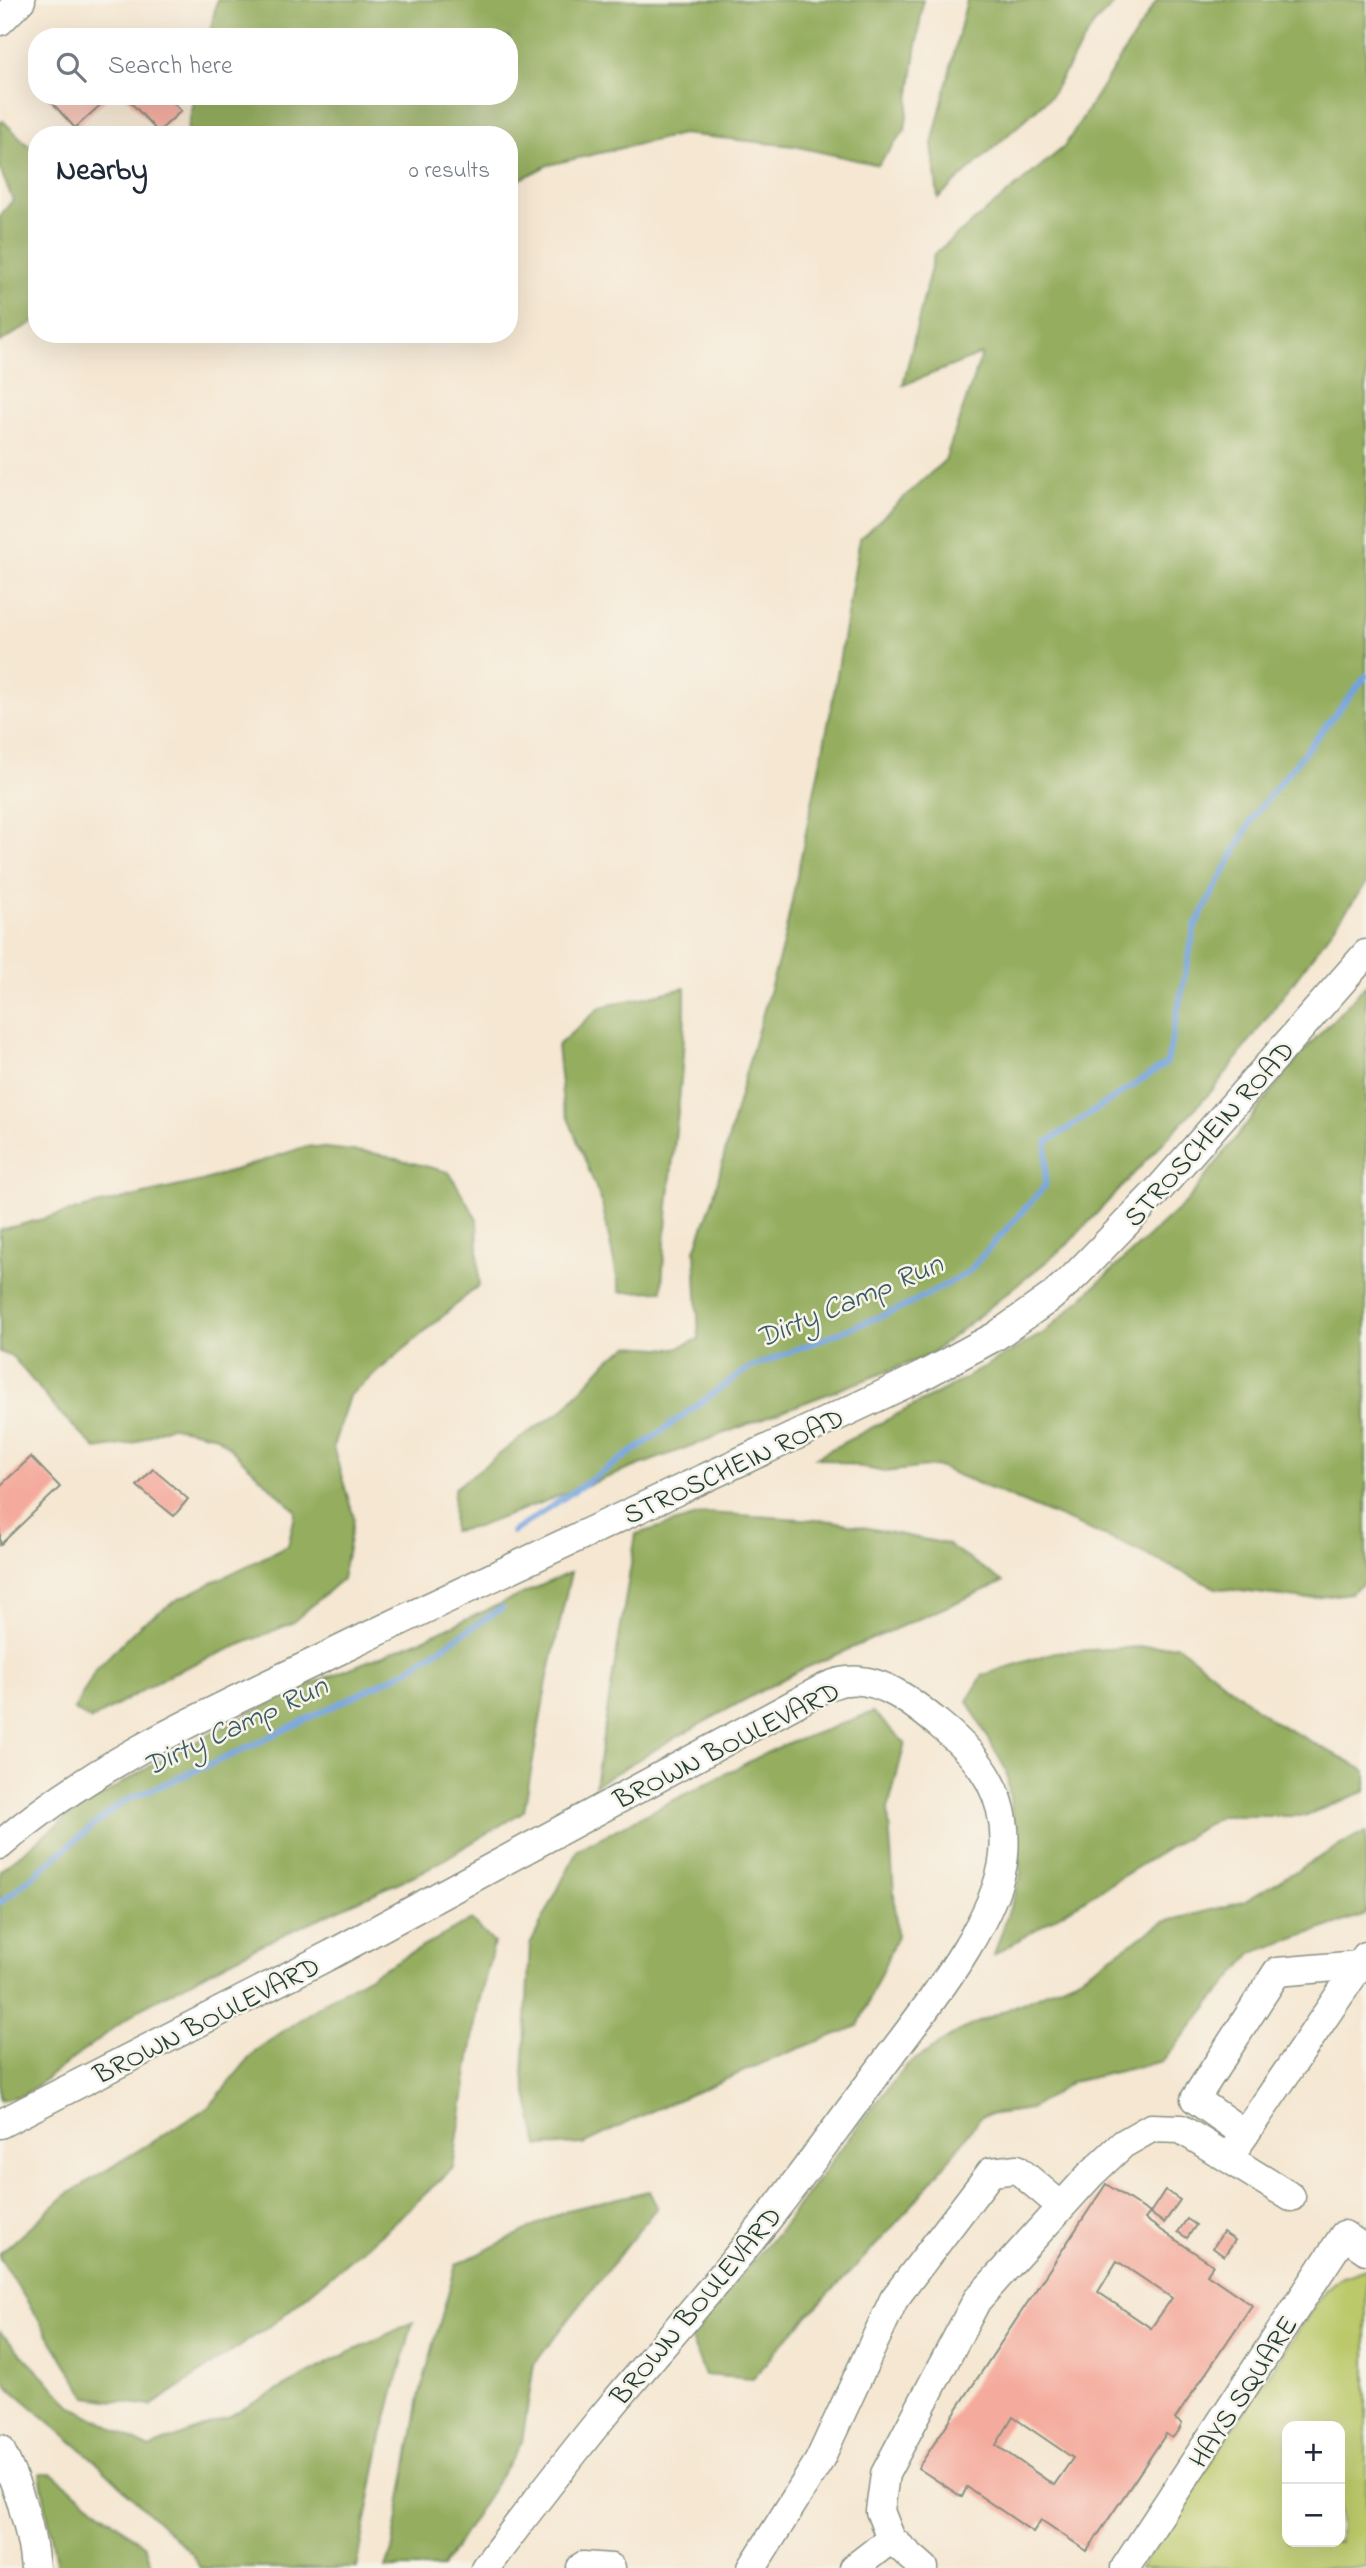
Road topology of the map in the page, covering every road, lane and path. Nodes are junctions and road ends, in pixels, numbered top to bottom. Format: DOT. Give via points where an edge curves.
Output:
graph roads {
  1 [pos="21,0"];
  2 [pos="0,22"];
  3 [pos="1366,954"];
  4 [pos="0,1844"];
  5 [pos="1363,1961"];
  6 [pos="0,2124"];
  7 [pos="1245,2134"];
  8 [pos="1228,2158"];
  9 [pos="1291,2197"];
  10 [pos="1061,2206"];
  11 [pos="1366,2250"];
  12 [pos="0,2449"];
  13 [pos="891,2539"];
  14 [pos="35,2568"];
  15 [pos="485,2568"];
  16 [pos="581,2568"];
  17 [pos="611,2568"];
  18 [pos="752,2568"];
  19 [pos="854,2568"];
  20 [pos="924,2568"];
  21 [pos="1125,2568"];
  1 -- 2 [label="street"];
  3 -- 4 [label="street, STROSCHEIN ROAD" via="1102,1250 1051,1297 996,1336 922,1376 216,1710 102,1772"];
  5 -- 7 [label="street"];
  5 -- 7 [label="street" via="1277,1972 1195,2099"];
  6 -- 15 [label="street, BROWN BOULEVARD" via="332,1954 824,1688 845,1681 891,1691 961,1743 990,1779 1004,1817 1004,1857 995,1896 966,1947 775,2209"];
  7 -- 8 [label="street"];
  8 -- 9 [label="street"];
  8 -- 10 [label="street" via="1181,2129 1151,2128 1123,2144"];
  10 -- 13 [label="street" via="977,2300 885,2474 880,2511"];
  10 -- 18 [label="street" via="1017,2169 990,2172 894,2299 819,2461"];
  11 -- 21 [label="street, HAYS SQUARE" via="1344,2235"];
  12 -- 14 [label="street" via="26,2509"];
  13 -- 19 [label="street"];
  13 -- 20 [label="street"];
  16 -- 17 [label="street"];
}
